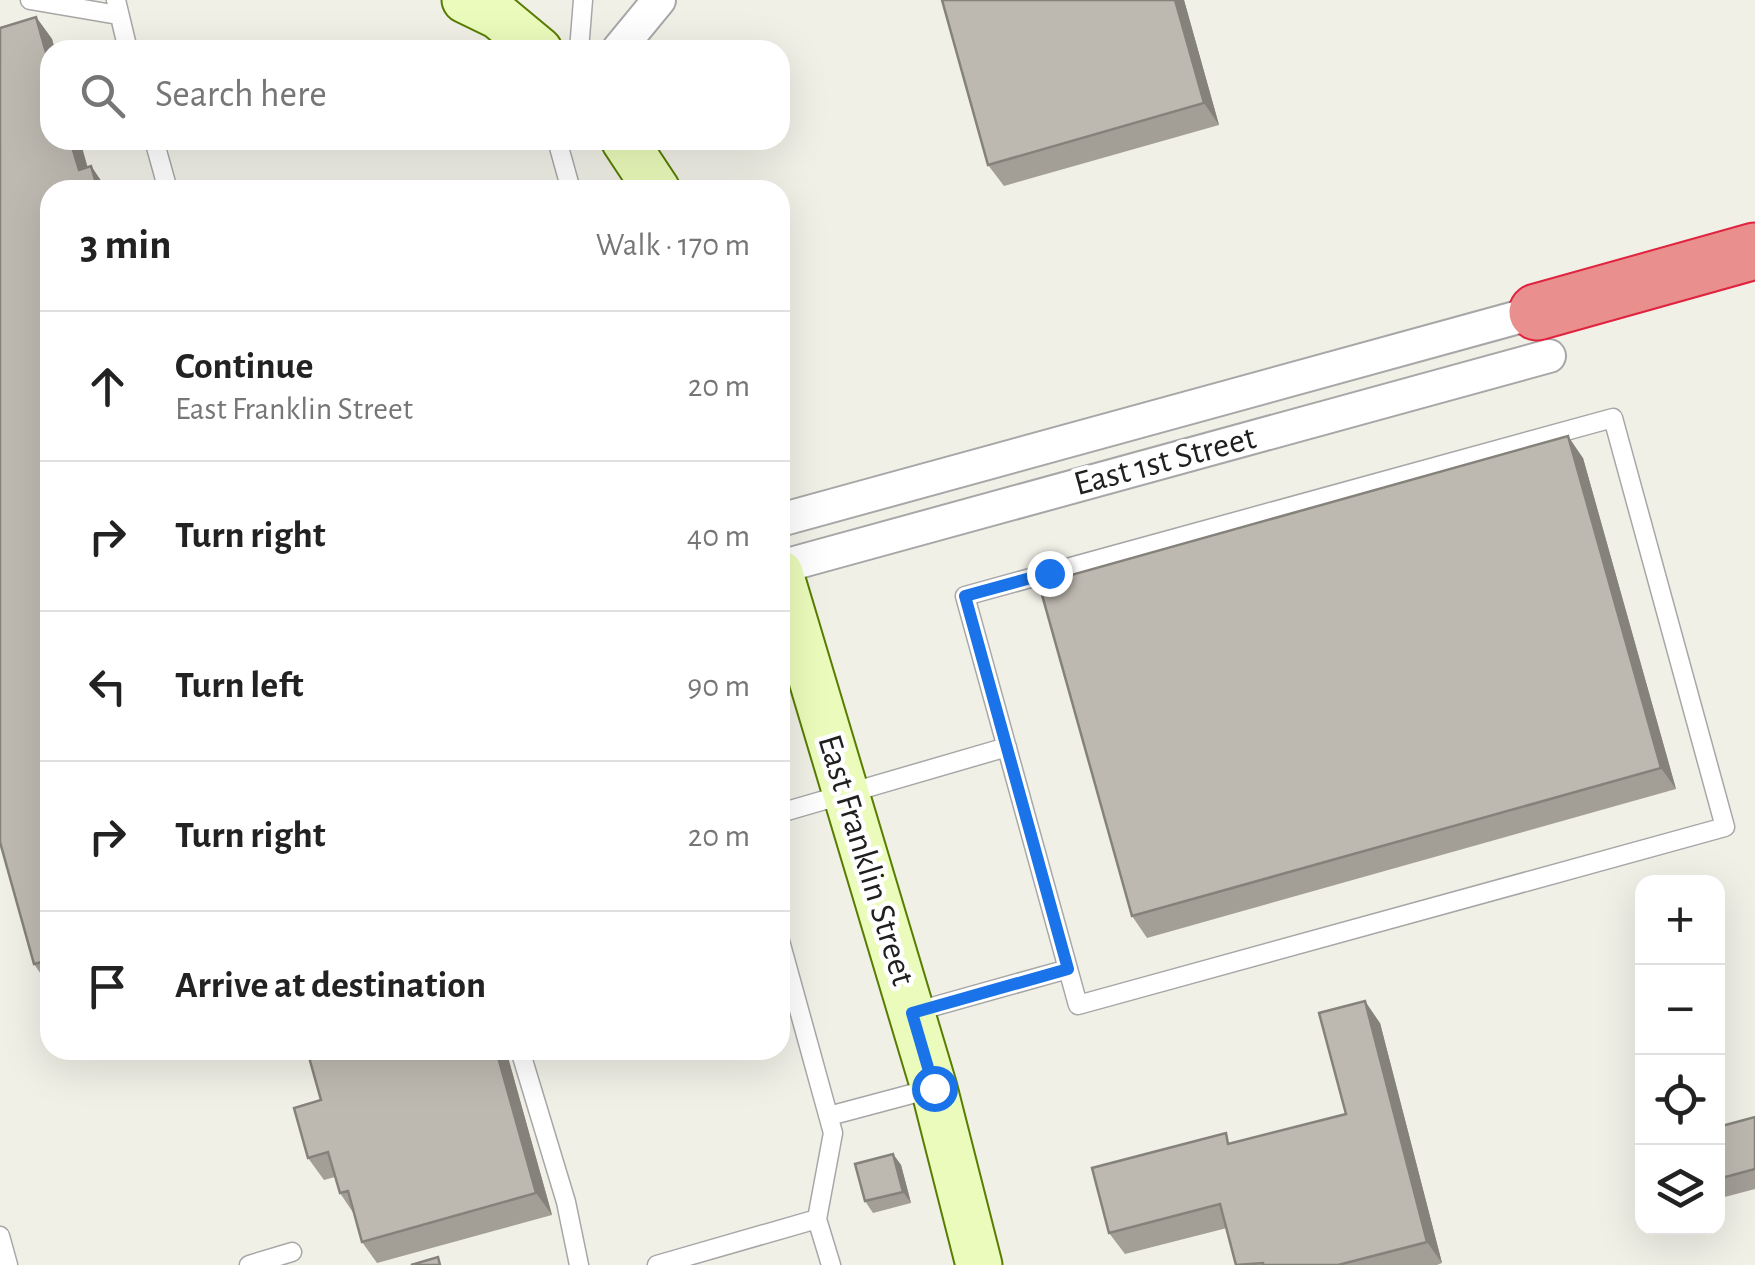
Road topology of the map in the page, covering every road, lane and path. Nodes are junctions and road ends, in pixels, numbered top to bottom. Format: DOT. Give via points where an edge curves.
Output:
graph roads {
  1 [pos="30,0"];
  2 [pos="584,0"];
  3 [pos="659,0"];
  4 [pos="492,7"];
  5 [pos="117,8"];
  6 [pos="125,40"];
  7 [pos="528,40"];
  8 [pos="580,40"];
  9 [pos="626,40"];
  10 [pos="157,150"];
  11 [pos="560,150"];
  12 [pos="630,150"];
  13 [pos="165,180"];
  14 [pos="568,180"];
  15 [pos="650,180"];
  16 [pos="1755,251"];
  17 [pos="1543,333"];
  18 [pos="790,518"];
  19 [pos="790,567"];
  20 [pos="790,603"];
  21 [pos="1007,747"];
  22 [pos="847,794"];
  23 [pos="790,810"];
  24 [pos="1068,969"];
  25 [pos="790,977"];
  26 [pos="912,1013"];
  27 [pos="523,1060"];
  28 [pos="934,1088"];
  29 [pos="829,1116"];
  30 [pos="817,1219"];
  31 [pos="0,1236"];
  32 [pos="292,1252"];
  33 [pos="8,1265"];
  34 [pos="249,1265"];
  35 [pos="578,1265"];
  36 [pos="657,1265"];
  37 [pos="831,1265"];
  38 [pos="979,1265"];
  1 -- 5 [label="lane"];
  2 -- 8 [label="lane"];
  3 -- 9 [label="street"];
  4 -- 7 [label="street"];
  5 -- 6 [label="lane"];
  10 -- 13 [label="lane"];
  11 -- 14 [label="lane"];
  12 -- 15 [label="street"];
  16 -- 17 [label="highway"];
  17 -- 18 [label="street, East 1st Street"];
  17 -- 19 [label="street, East 1st Street"];
  20 -- 22 [label="street, East Franklin Street"];
  21 -- 22 [label="lane"];
  21 -- 24 [label="lane"];
  21 -- 24 [label="lane" via="965,596 1613,418 1726,827 1078,1005"];
  22 -- 23 [label="lane"];
  22 -- 26 [label="street, East Franklin Street"];
  24 -- 26 [label="lane"];
  25 -- 29 [label="lane"];
  26 -- 28 [label="street, East Franklin Street"];
  27 -- 35 [label="lane"];
  28 -- 29 [label="lane"];
  28 -- 38 [label="street, East Franklin Street"];
  29 -- 30 [label="lane" via="834,1133"];
  30 -- 36 [label="lane"];
  30 -- 37 [label="lane"];
  31 -- 33 [label="lane"];
  32 -- 34 [label="lane"];
}
